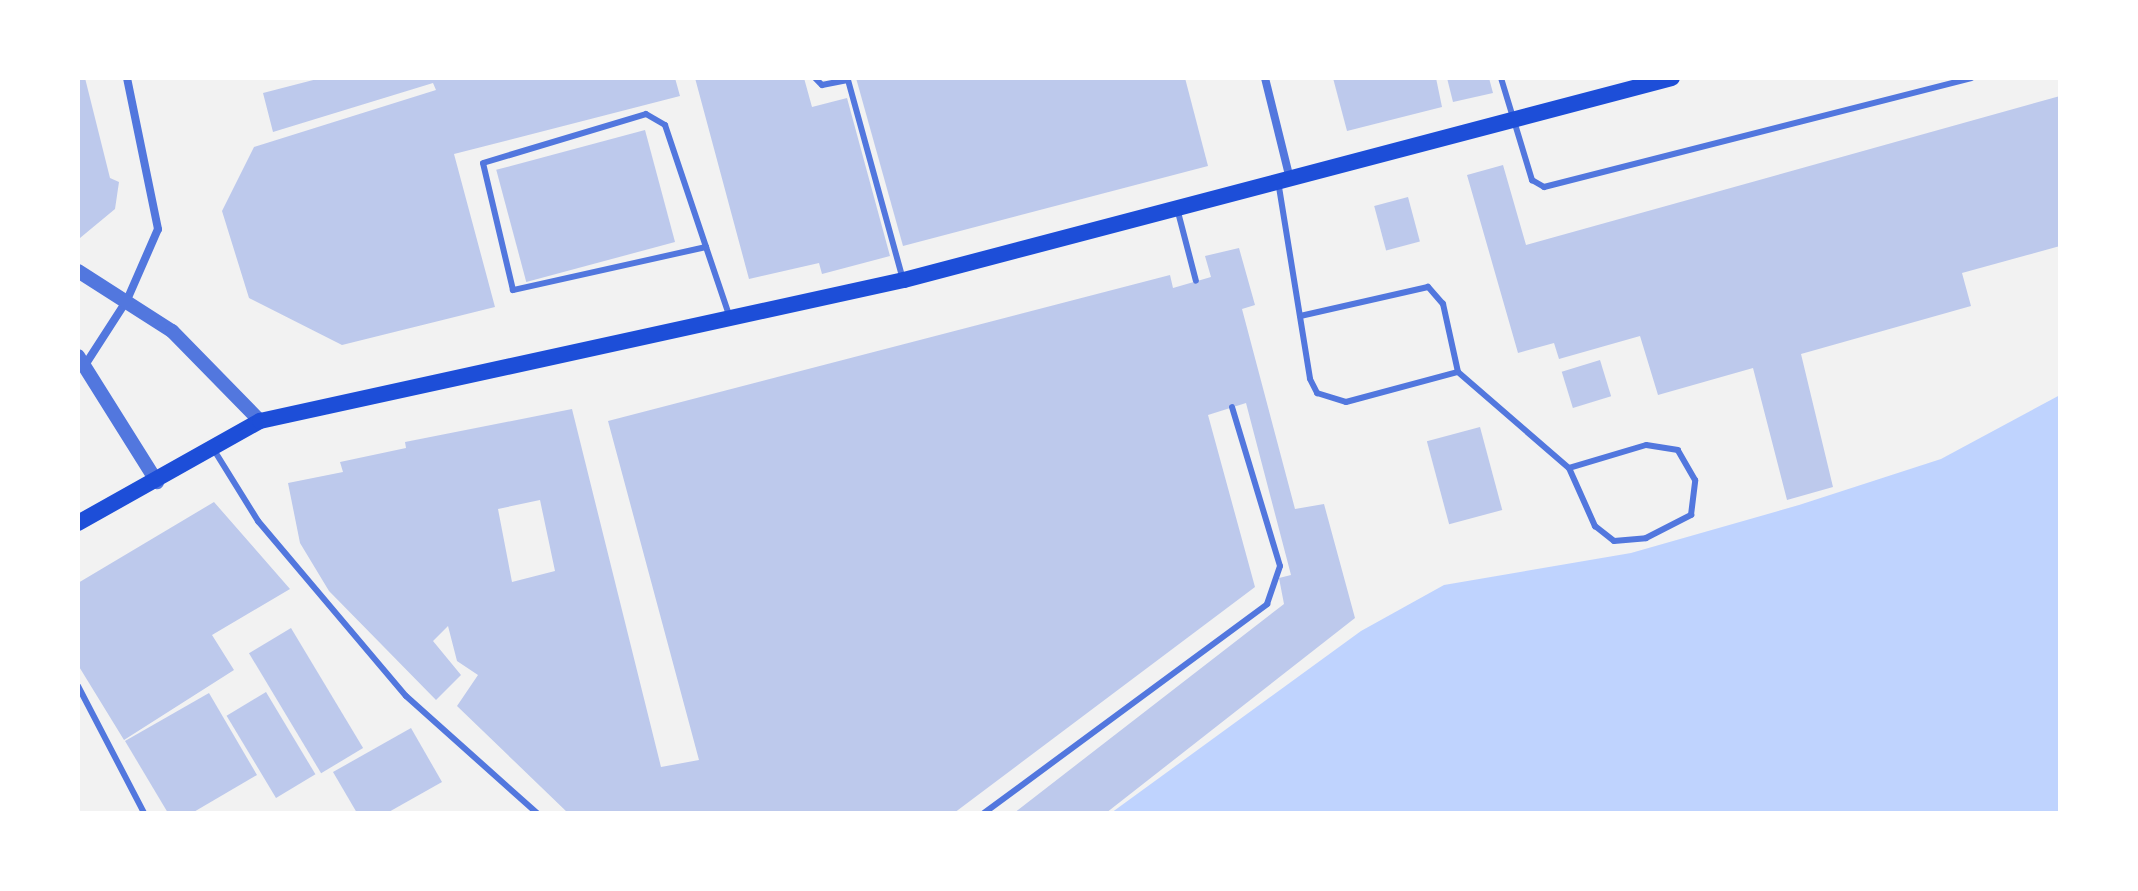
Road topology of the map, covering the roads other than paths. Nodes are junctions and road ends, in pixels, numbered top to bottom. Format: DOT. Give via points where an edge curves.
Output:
graph roads {
  1 [pos="127,78"];
  2 [pos="815,78"];
  3 [pos="1265,78"];
  4 [pos="1501,78"];
  5 [pos="1672,78"];
  6 [pos="1971,78"];
  7 [pos="1642,82"];
  8 [pos="1510,123"];
  9 [pos="1285,185"];
  10 [pos="1178,212"];
  11 [pos="706,247"];
  12 [pos="78,271"];
  13 [pos="904,280"];
  14 [pos="1196,281"];
  15 [pos="127,300"];
  16 [pos="1300,316"];
  17 [pos="730,318"];
  18 [pos="82,359"];
  19 [pos="1458,372"];
  20 [pos="1232,407"];
  21 [pos="260,421"];
  22 [pos="214,449"];
  23 [pos="1569,468"];
  24 [pos="157,482"];
  25 [pos="78,523"];
  26 [pos="78,686"];
  27 [pos="144,813"];
  28 [pos="537,813"];
  29 [pos="984,813"];
  1 -- 15 [label="street" via="159,216 156,242"];
  2 -- 13 [label="lane" via="822,85 848,80"];
  3 -- 9 [label="street"];
  4 -- 8 [label="lane"];
  5 -- 7 [label="main road"];
  6 -- 8 [label="lane" via="1566,185 1532,180"];
  7 -- 8 [label="main road"];
  8 -- 9 [label="main road"];
  9 -- 10 [label="main road"];
  9 -- 16 [label="lane"];
  10 -- 13 [label="main road"];
  10 -- 14 [label="lane"];
  11 -- 11 [label="lane" via="656,116 483,163 513,290"];
  11 -- 17 [label="lane"];
  12 -- 15 [label="street"];
  13 -- 17 [label="main road"];
  15 -- 18 [label="street"];
  15 -- 21 [label="street" via="172,331"];
  16 -- 19 [label="lane" via="1310,379 1331,400"];
  16 -- 19 [label="lane" via="1428,287 1443,304"];
  17 -- 21 [label="main road"];
  18 -- 24 [label="street"];
  19 -- 23 [label="lane"];
  20 -- 29 [label="lane" via="1280,566 1267,604"];
  21 -- 22 [label="main road"];
  22 -- 24 [label="main road"];
  22 -- 28 [label="lane" via="258,521 406,696"];
  23 -- 23 [label="lane" via="1646,445 1678,450 1695,480 1691,515 1646,538 1614,541 1595,526"];
  24 -- 25 [label="main road"];
  26 -- 27 [label="lane"];
}
